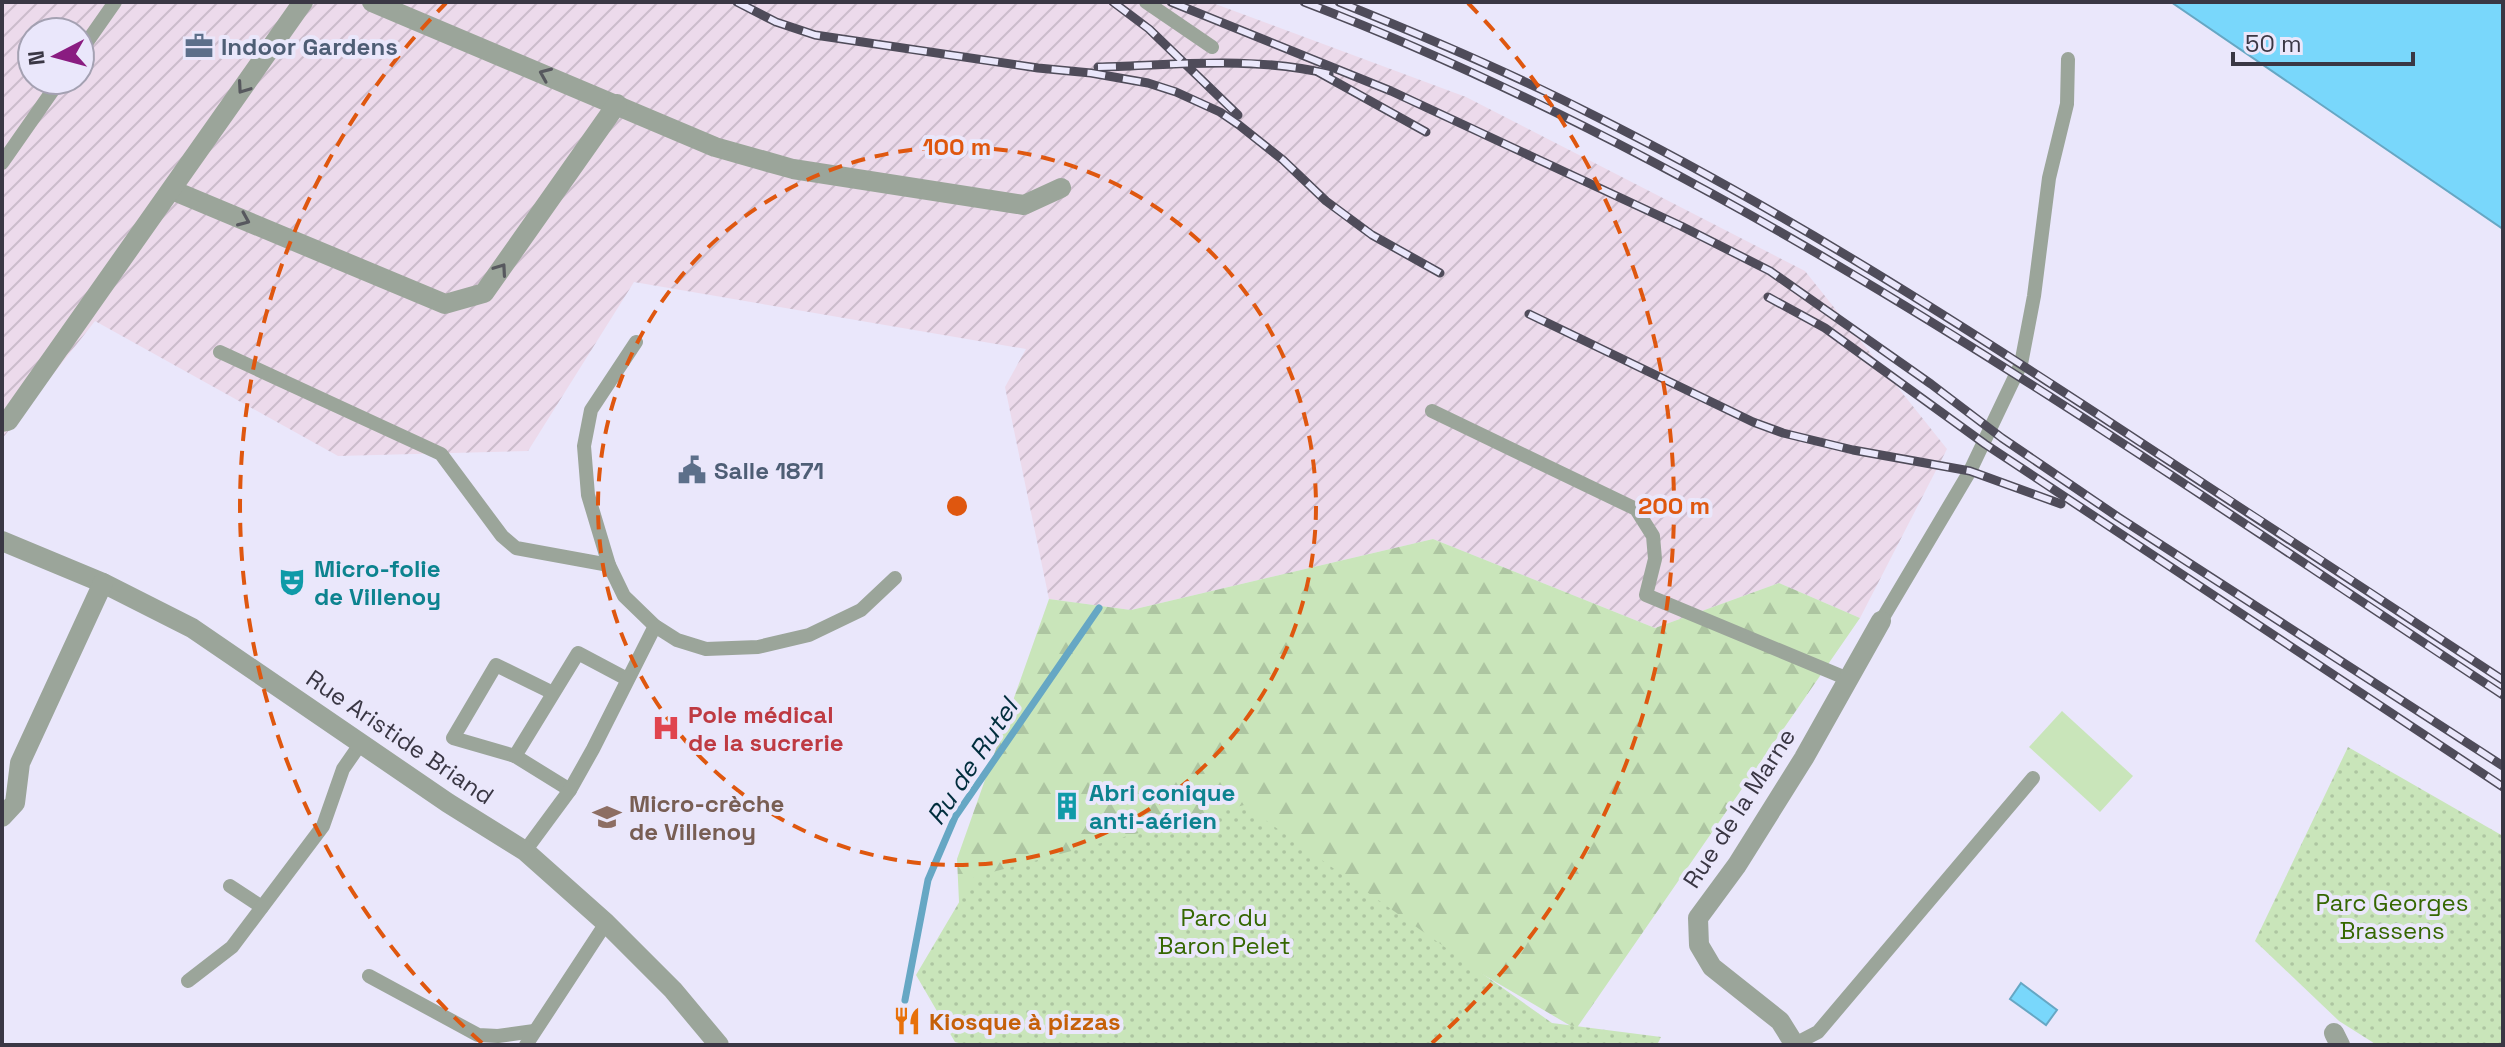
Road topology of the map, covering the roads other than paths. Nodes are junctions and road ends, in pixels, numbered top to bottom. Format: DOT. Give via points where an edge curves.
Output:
graph roads {
  1 [pos="115,2"];
  2 [pos="303,2"];
  3 [pos="372,2"];
  4 [pos="1146,2"];
  5 [pos="96,29"];
  6 [pos="1212,47"];
  7 [pos="2068,59"];
  8 [pos="49,96"];
  9 [pos="617,104"];
  10 [pos="2,163"];
  11 [pos="1061,188"];
  12 [pos="172,190"];
  13 [pos="636,342"];
  14 [pos="220,352"];
  15 [pos="1432,411"];
  16 [pos="2,422"];
  17 [pos="2,541"];
  18 [pos="609,565"];
  19 [pos="895,578"];
  20 [pos="103,583"];
  21 [pos="1881,621"];
  22 [pos="655,626"];
  23 [pos="627,679"];
  24 [pos="1848,679"];
  25 [pos="553,693"];
  26 [pos="361,743"];
  27 [pos="515,756"];
  28 [pos="2033,778"];
  29 [pos="570,790"];
  30 [pos="2,817"];
  31 [pos="525,851"];
  32 [pos="230,886"];
  33 [pos="262,907"];
  34 [pos="606,923"];
  35 [pos="369,976"];
  36 [pos="188,981"];
  37 [pos="534,1031"];
  38 [pos="1795,1044"];
  39 [pos="526,1045"];
  40 [pos="719,1045"];
  1 -- 5 [label="lane"];
  2 -- 12 [label="street, one-way"];
  9 -- 3 [label="street, one-way"];
  4 -- 6 [label="lane"];
  7 -- 21 [label="lane" via="2067,104 2049,178 2021,364 1970,471"];
  8 -- 10 [label="lane"];
  9 -- 11 [label="street" via="715,147 793,169 1024,205"];
  12 -- 9 [label="street, one-way" via="445,304 484,293"];
  12 -- 16 [label="street" via="8,421"];
  13 -- 18 [label="lane" via="591,410 584,446 588,495"];
  14 -- 18 [label="lane" via="441,454 516,548"];
  15 -- 24 [label="lane" via="1636,509 1653,536 1655,559 1646,595"];
  17 -- 20 [label="street, Rue Aristide Briand"];
  18 -- 22 [label="lane" via="624,596"];
  19 -- 22 [label="lane" via="861,610 809,635 758,647 706,649"];
  20 -- 26 [label="street, Rue Aristide Briand" via="192,628"];
  20 -- 30 [label="street" via="20,763 15,803"];
  21 -- 24 [label="street, Rue de la Marne"];
  22 -- 23 [label="lane"];
  23 -- 25 [label="lane" via="578,653"];
  23 -- 29 [label="lane"];
  24 -- 38 [label="street, Rue de la Marne" via="1737,865 1698,918 1699,945 1712,967 1780,1021"];
  25 -- 27 [label="lane"];
  25 -- 27 [label="lane" via="496,665 453,738"];
  26 -- 31 [label="street, Rue Aristide Briand"];
  26 -- 33 [label="lane" via="343,769 323,826"];
  27 -- 29 [label="lane"];
  28 -- 38 [label="lane" via="1818,1032"];
  29 -- 31 [label="lane"];
  31 -- 34 [label="street, Rue Aristide Briand"];
  32 -- 33 [label="lane"];
  33 -- 36 [label="lane" via="232,947"];
  34 -- 37 [label="lane"];
  34 -- 40 [label="street, Rue Aristide Briand"];
  35 -- 37 [label="lane" via="478,1035"];
  37 -- 39 [label="lane"];
}
